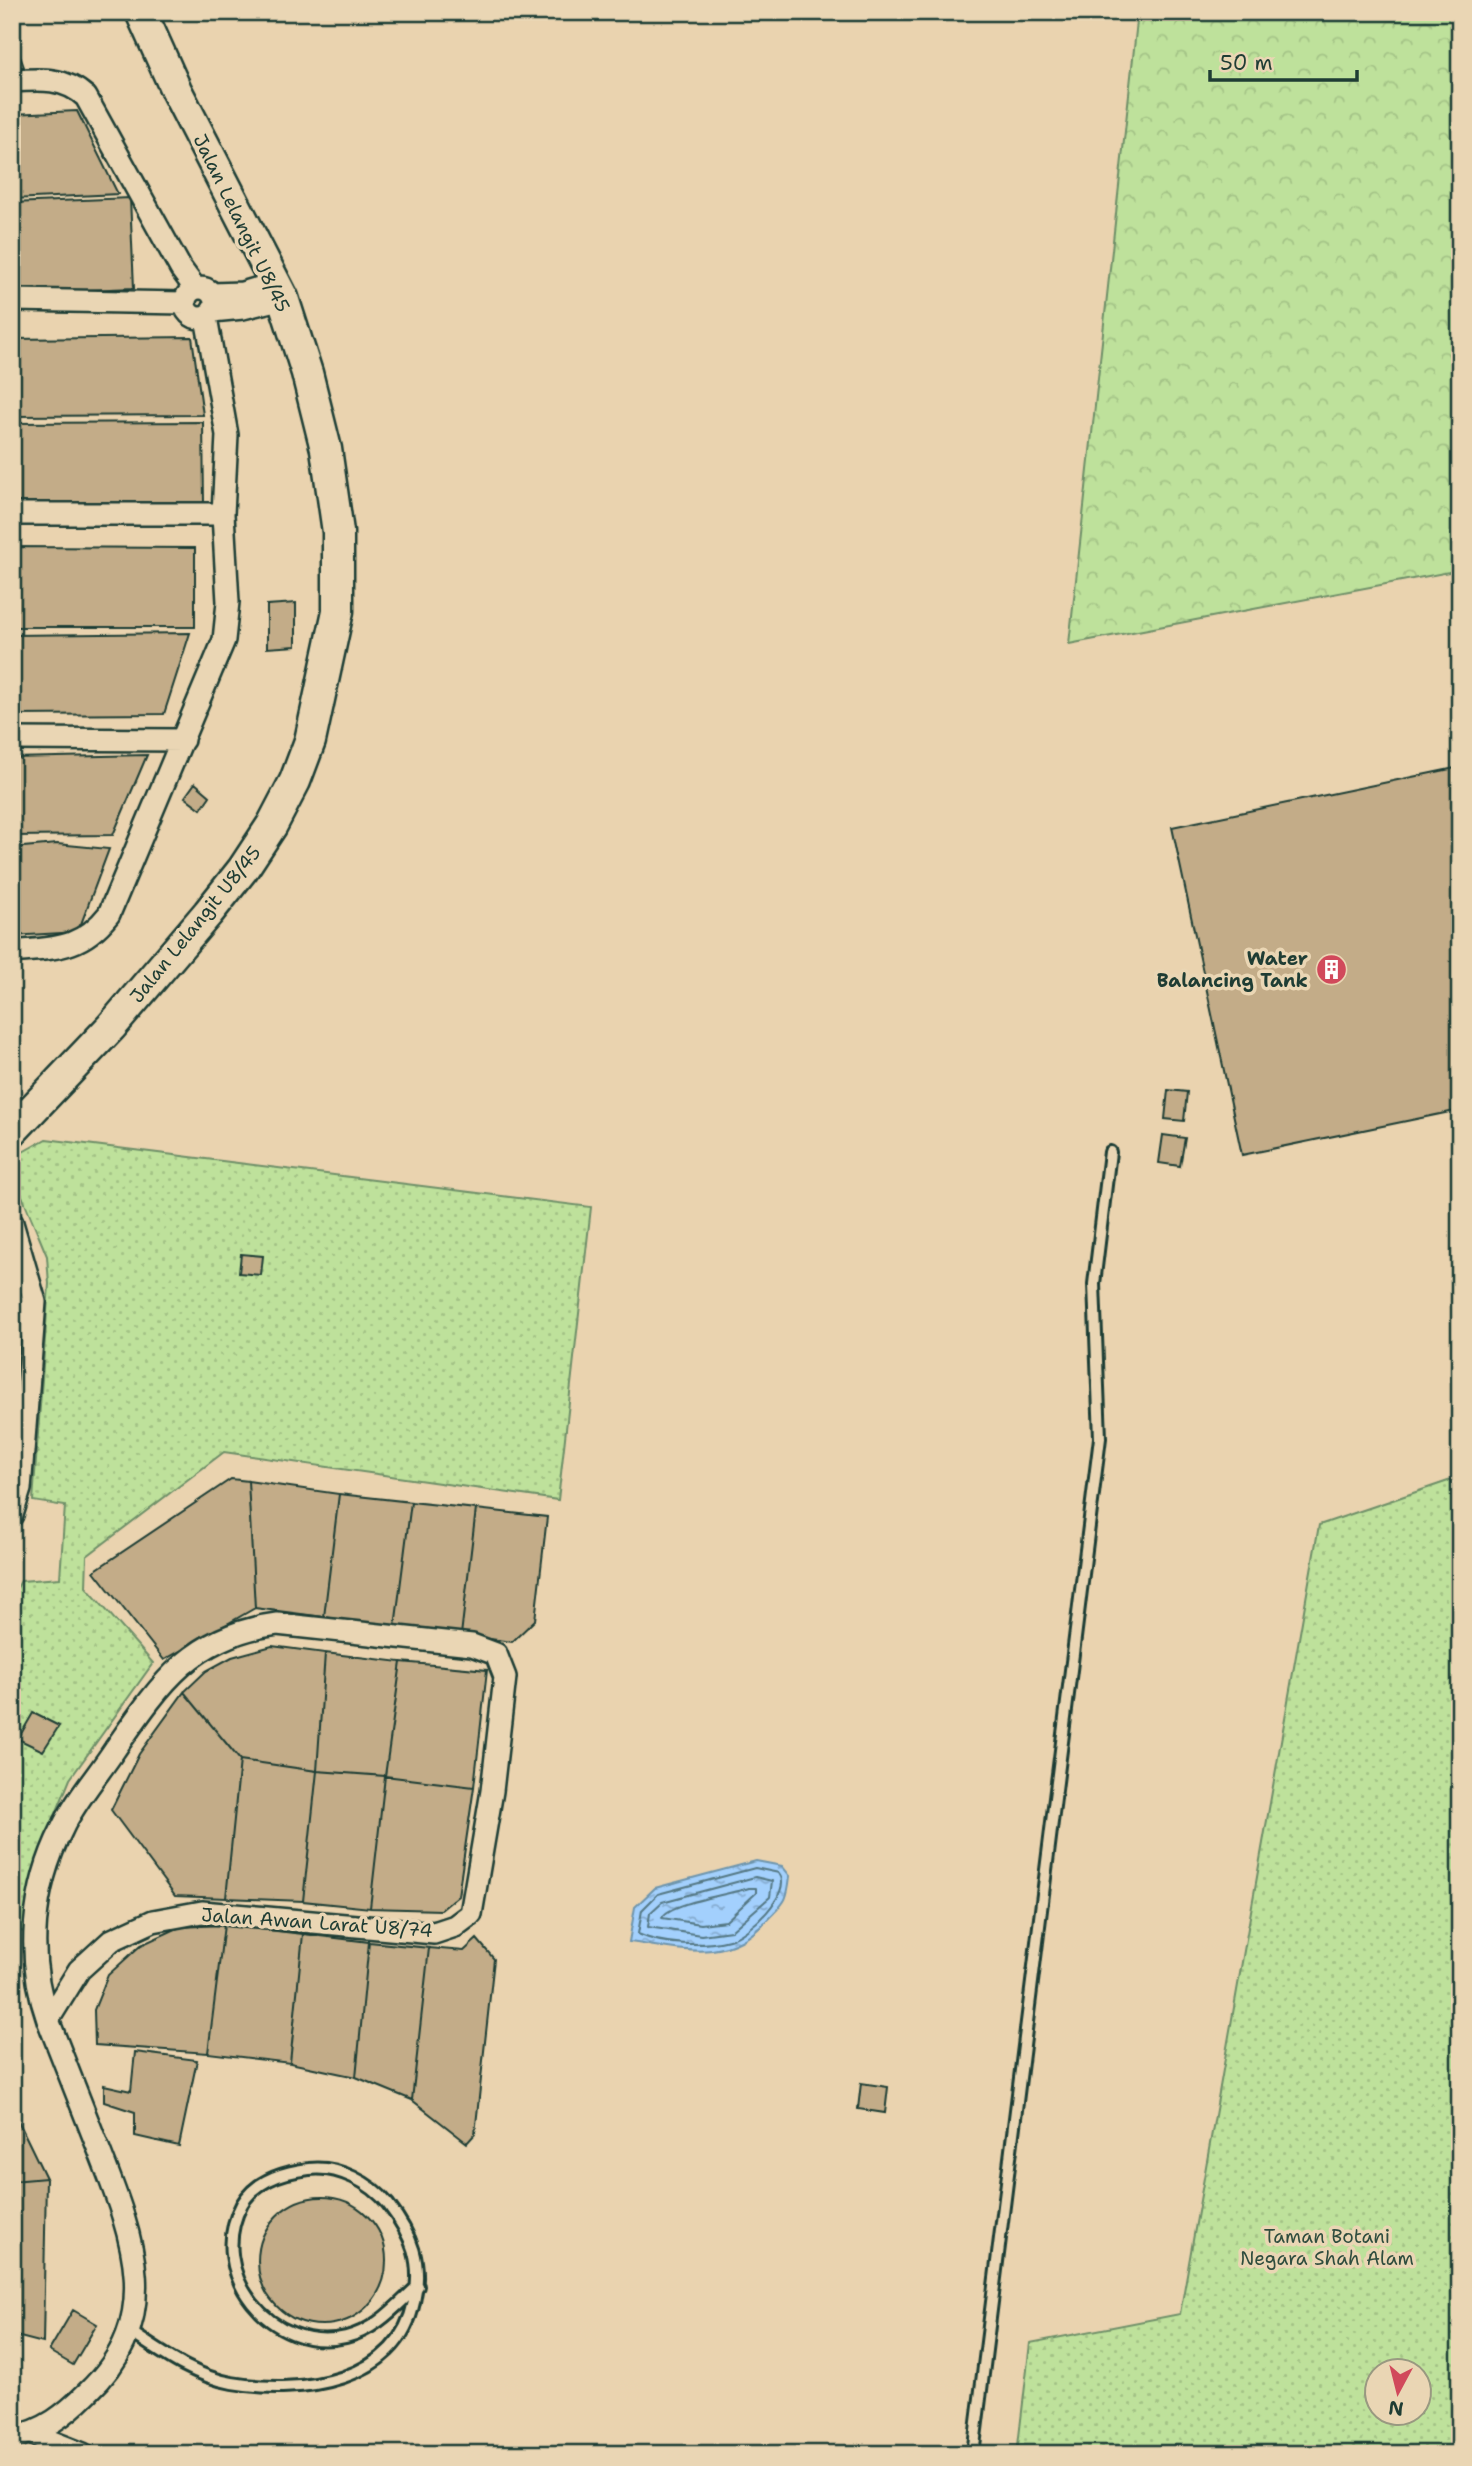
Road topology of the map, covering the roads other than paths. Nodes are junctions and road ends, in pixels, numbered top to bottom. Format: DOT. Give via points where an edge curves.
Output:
graph roads {
  1 [pos="141,12"];
  2 [pos="12,81"];
  3 [pos="279,290"];
  4 [pos="12,300"];
  5 [pos="202,303"];
  6 [pos="12,514"];
  7 [pos="223,514"];
  8 [pos="12,739"];
  9 [pos="183,740"];
  10 [pos="12,952"];
  11 [pos="12,1131"];
  12 [pos="1110,1152"];
  13 [pos="12,1223"];
  14 [pos="12,1300"];
  15 [pos="32,1334"];
  16 [pos="16,1489"];
  17 [pos="12,1515"];
  18 [pos="48,2020"];
  19 [pos="418,2286"];
  20 [pos="129,2331"];
  21 [pos="22,2436"];
  22 [pos="83,2454"];
  23 [pos="973,2454"];
  1 -- 3 [label="street, Jalan Lelangit U8/45"];
  2 -- 5 [label="street" via="53,80 74,86 86,97"];
  3 -- 5 [label="street"];
  3 -- 11 [label="street, Jalan Lelangit U8/45" via="318,413 338,532 338,611 310,741 295,781 243,869 111,1027"];
  4 -- 5 [label="street"];
  5 -- 7 [label="street" via="227,436"];
  6 -- 7 [label="street"];
  7 -- 9 [label="street" via="227,627"];
  8 -- 9 [label="street"];
  9 -- 10 [label="street" via="116,903 101,924 71,945"];
  12 -- 23 [label="lane" via="1094,1283 1100,1438"];
  13 -- 15 [label="street" via="34,1290"];
  14 -- 15 [label="street"];
  15 -- 16 [label="street"];
  16 -- 17 [label="street"];
  18 -- 18 [label="street, Jalan Awan Larat U8/74" via="33,1958 37,1911 54,1849 62,1828 156,1689 184,1662 225,1637 277,1624 472,1645 496,1654 505,1677 492,1791 475,1904 464,1921 434,1933 202,1912 153,1921 112,1940 79,1970"];
  18 -- 20 [label="street, Jalan Awan Larat U8/74" via="131,2239 137,2295"];
  19 -- 19 [label="lane" via="407,2228 365,2182 314,2168 282,2173 261,2184 242,2205 234,2229 232,2260 249,2301 282,2329 314,2339 344,2338 370,2329"];
  19 -- 20 [label="lane" via="404,2332 377,2362 362,2371 304,2387 231,2383 184,2366"];
  20 -- 21 [label="street, Jalan Awan Larat U8/74" via="116,2359 64,2416"];
  21 -- 22 [label="street"];
}
